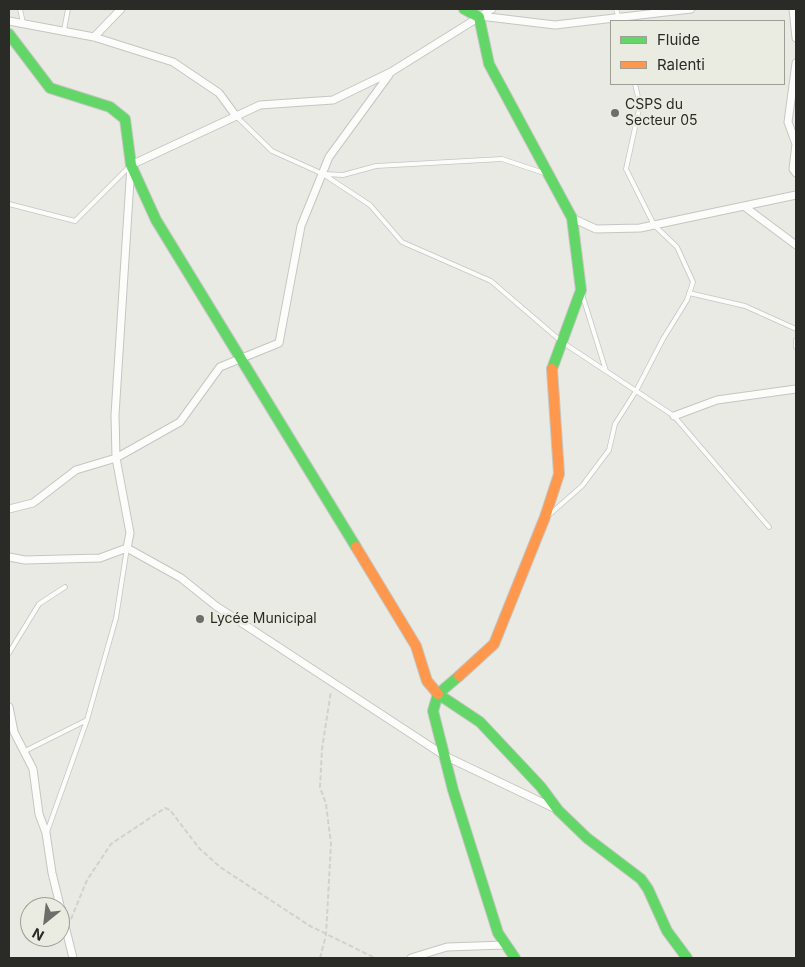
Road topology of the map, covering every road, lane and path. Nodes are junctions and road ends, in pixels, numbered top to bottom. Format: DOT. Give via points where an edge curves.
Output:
graph roads {
  1 [pos="20,9"];
  2 [pos="68,9"];
  3 [pos="120,9"];
  4 [pos="464,9"];
  5 [pos="492,9"];
  6 [pos="616,9"];
  7 [pos="691,9"];
  8 [pos="793,9"];
  9 [pos="481,13"];
  10 [pos="619,20"];
  11 [pos="610,21"];
  12 [pos="9,22"];
  13 [pos="23,22"];
  14 [pos="64,30"];
  15 [pos="9,34"];
  16 [pos="94,37"];
  17 [pos="796,38"];
  18 [pos="796,63"];
  19 [pos="391,72"];
  20 [pos="635,85"];
  21 [pos="236,116"];
  22 [pos="131,165"];
  23 [pos="796,173"];
  24 [pos="323,174"];
  25 [pos="551,176"];
  26 [pos="796,195"];
  27 [pos="9,204"];
  28 [pos="745,207"];
  29 [pos="572,218"];
  30 [pos="654,225"];
  31 [pos="796,245"];
  32 [pos="581,290"];
  33 [pos="689,293"];
  34 [pos="796,329"];
  35 [pos="796,340"];
  36 [pos="562,342"];
  37 [pos="796,347"];
  38 [pos="241,359"];
  39 [pos="606,371"];
  40 [pos="796,389"];
  41 [pos="636,391"];
  42 [pos="674,416"];
  43 [pos="116,458"];
  44 [pos="9,509"];
  45 [pos="545,517"];
  46 [pos="769,527"];
  47 [pos="128,548"];
  48 [pos="9,557"];
  49 [pos="65,587"];
  50 [pos="9,653"];
  51 [pos="333,684"];
  52 [pos="438,694"];
  53 [pos="9,712"];
  54 [pos="87,720"];
  55 [pos="25,751"];
  56 [pos="445,756"];
  57 [pos="558,810"];
  58 [pos="46,833"];
  59 [pos="59,897"];
  60 [pos="70,922"];
  61 [pos="326,935"];
  62 [pos="505,944"];
  63 [pos="320,958"];
  64 [pos="374,958"];
  65 [pos="411,958"];
  66 [pos="515,958"];
  67 [pos="687,958"];
  1 -- 13 [label="lane"];
  2 -- 14 [label="lane"];
  3 -- 16 [label="street"];
  4 -- 9 [label="street"];
  5 -- 9 [label="street"];
  6 -- 10 [label="lane"];
  7 -- 10 [label="street"];
  8 -- 17 [label="street"];
  9 -- 11 [label="street" via="555,25"];
  9 -- 19 [label="street"];
  9 -- 25 [label="street" via="489,64"];
  12 -- 13 [label="street"];
  13 -- 14 [label="street"];
  14 -- 16 [label="street"];
  15 -- 22 [label="street" via="50,88 110,107 125,119"];
  16 -- 21 [label="street" via="173,62 219,93"];
  18 -- 23 [label="street" via="788,122 796,144"];
  19 -- 21 [label="street" via="333,100 260,105"];
  19 -- 24 [label="street" via="329,157"];
  20 -- 30 [label="lane" via="640,105 626,170"];
  21 -- 22 [label="street"];
  21 -- 24 [label="lane" via="272,151"];
  22 -- 27 [label="lane" via="76,221"];
  22 -- 38 [label="street" via="156,220"];
  22 -- 43 [label="street" via="114,415"];
  24 -- 25 [label="lane" via="343,175 376,166 502,158"];
  24 -- 36 [label="lane" via="370,205 402,242 491,281"];
  24 -- 38 [label="street" via="301,226 279,343"];
  25 -- 29 [label="street"];
  26 -- 28 [label="street"];
  28 -- 30 [label="street"];
  28 -- 31 [label="street"];
  29 -- 30 [label="street" via="596,229"];
  29 -- 32 [label="street"];
  30 -- 33 [label="lane" via="677,247 693,282"];
  32 -- 36 [label="street"];
  32 -- 39 [label="lane"];
  33 -- 34 [label="lane" via="745,306"];
  33 -- 41 [label="lane"];
  35 -- 37 [label="lane"];
  36 -- 39 [label="lane"];
  36 -- 45 [label="street" via="551,373 560,474"];
  38 -- 43 [label="street" via="220,367 180,422"];
  38 -- 52 [label="street" via="416,646 427,681"];
  39 -- 41 [label="lane"];
  40 -- 42 [label="street" via="716,400"];
  41 -- 42 [label="lane"];
  41 -- 45 [label="lane" via="615,424 609,450 582,486"];
  42 -- 46 [label="lane"];
  43 -- 44 [label="street" via="76,470 33,502"];
  43 -- 47 [label="street" via="130,533"];
  45 -- 52 [label="street" via="494,644"];
  47 -- 48 [label="street" via="100,558 25,560"];
  47 -- 51 [label="street" via="181,578 216,606"];
  47 -- 54 [label="lane" via="116,618"];
  49 -- 50 [label="lane" via="39,604"];
  51 -- 56 [label="street"];
  51 -- 61 [label="path" via="322,749 320,787 326,804 331,844"];
  52 -- 56 [label="street" via="433,711"];
  52 -- 57 [label="street" via="480,722 541,787"];
  53 -- 55 [label="street" via="14,732"];
  54 -- 55 [label="lane"];
  54 -- 58 [label="lane"];
  55 -- 58 [label="street" via="33,769 39,814"];
  56 -- 57 [label="street"];
  56 -- 62 [label="street" via="492,914"];
  57 -- 67 [label="street" via="586,838 641,879 667,931"];
  58 -- 59 [label="street"];
  60 -- 61 [label="path" via="87,880 110,844 165,808 220,867"];
  61 -- 63 [label="path"];
  61 -- 64 [label="path"];
  62 -- 65 [label="street" via="447,947"];
  62 -- 66 [label="street"];
}
